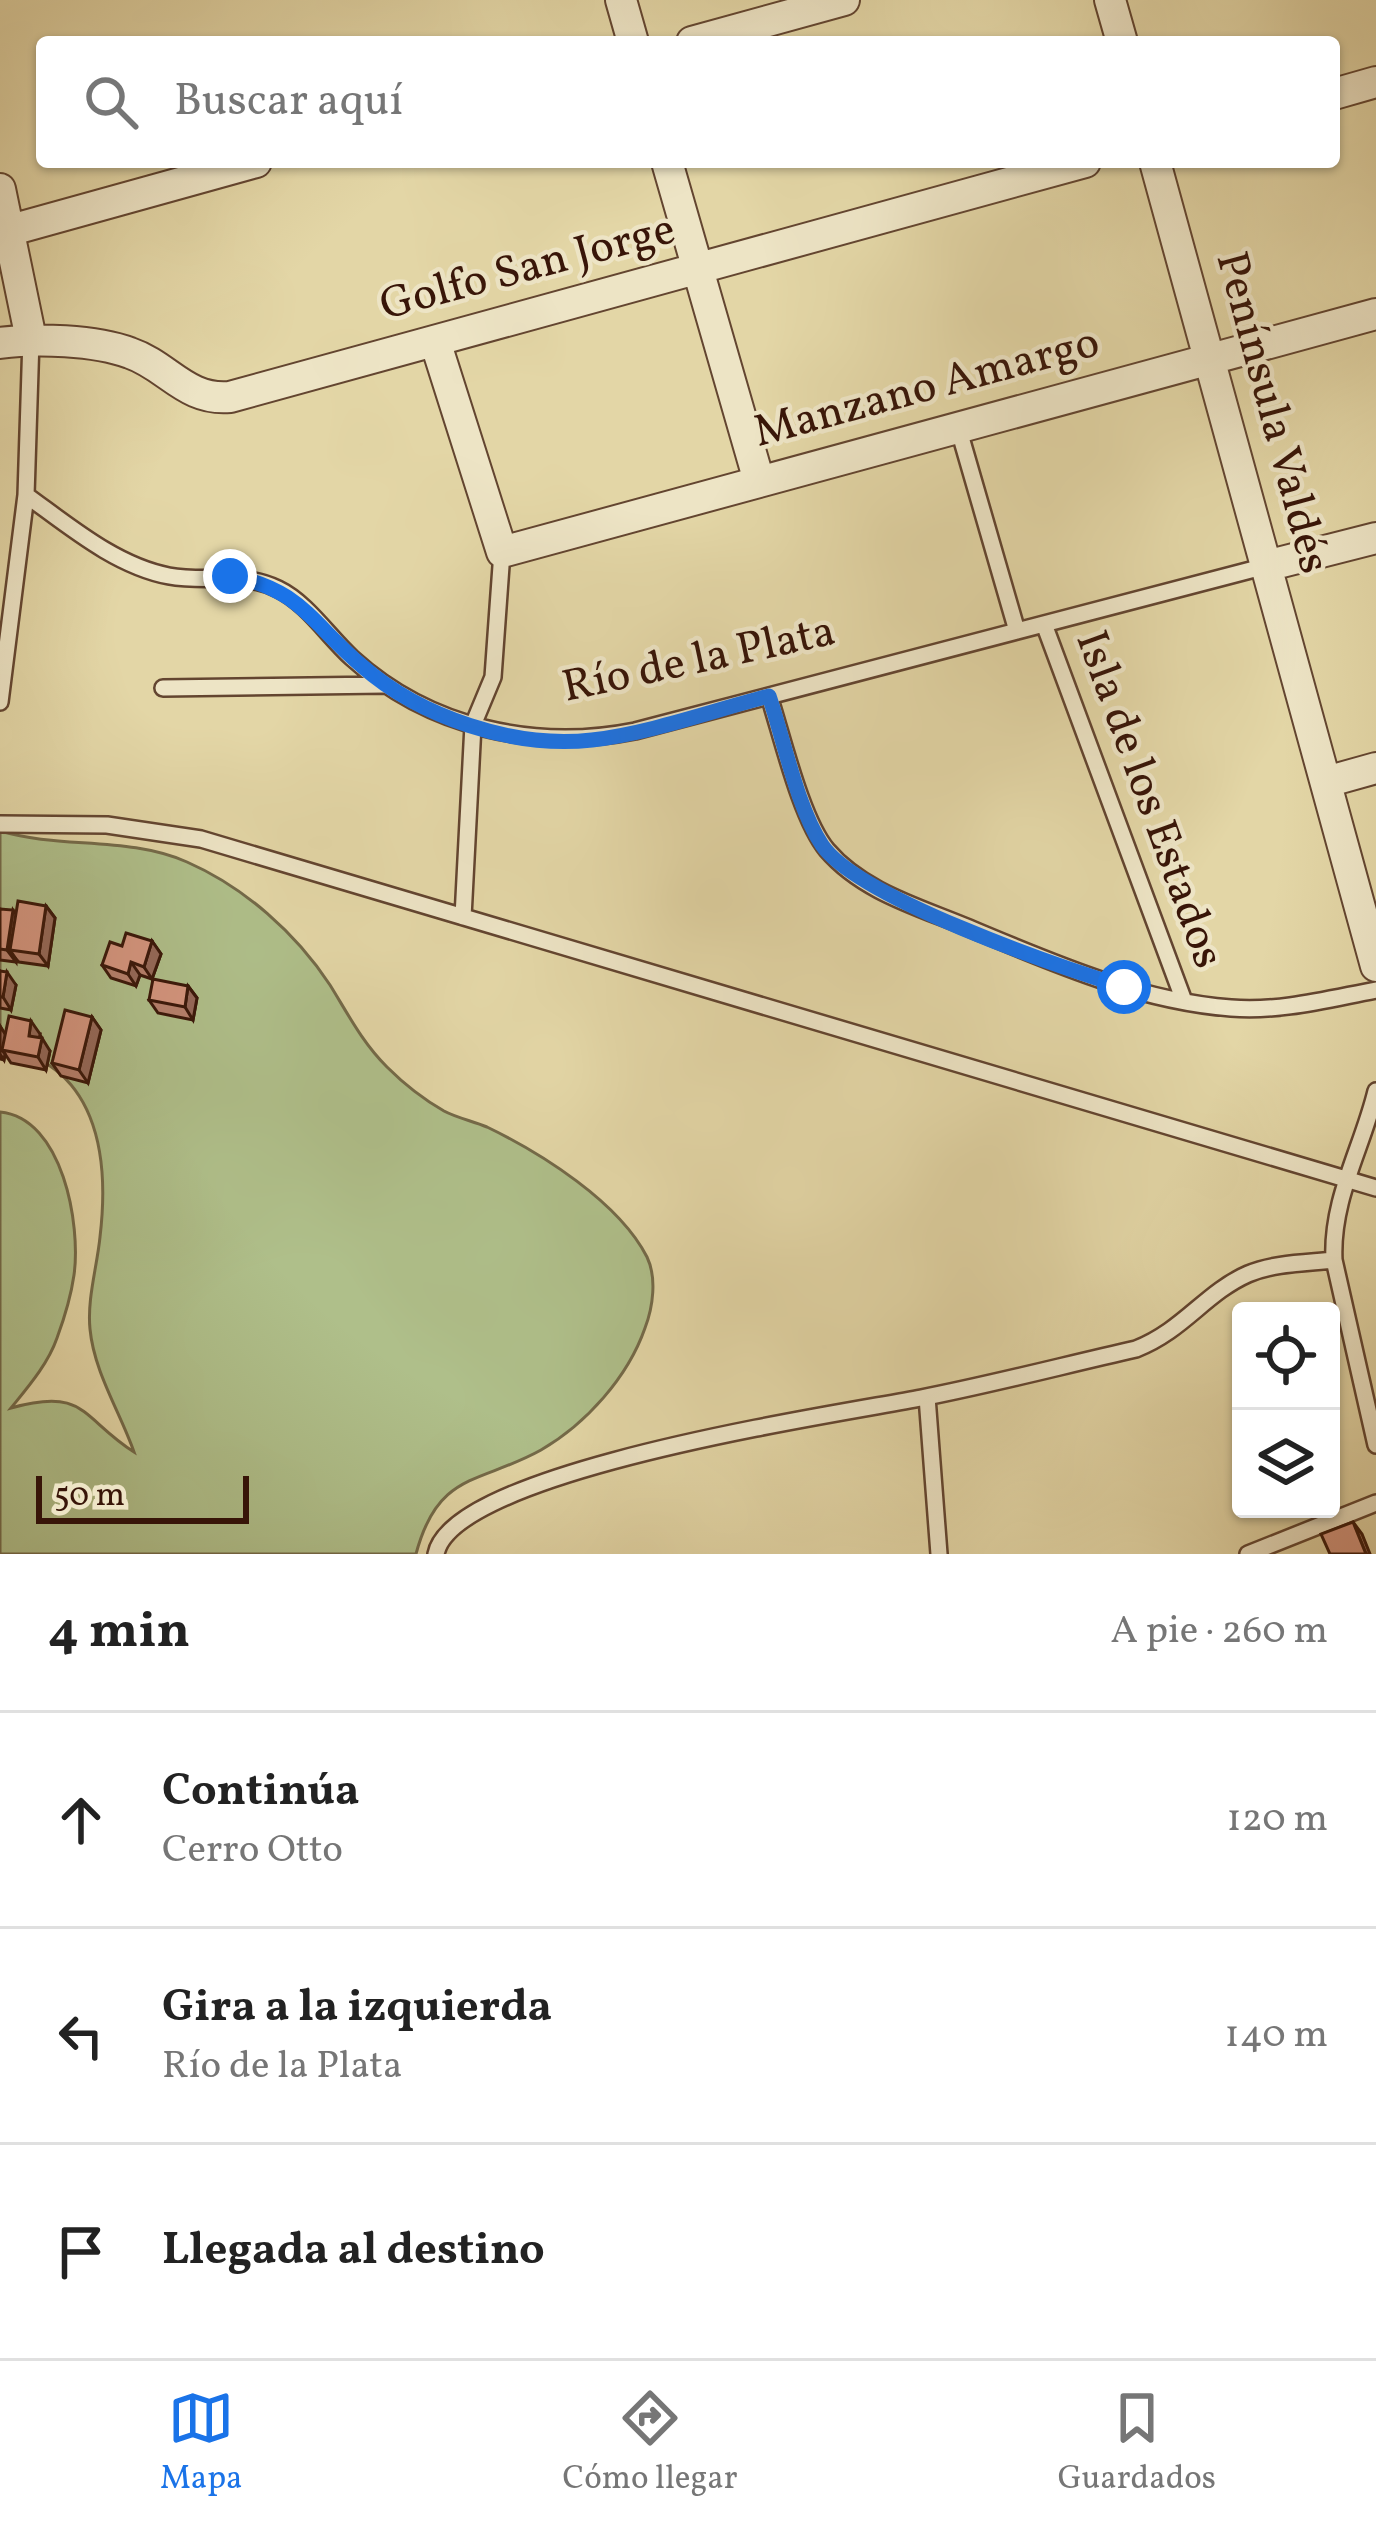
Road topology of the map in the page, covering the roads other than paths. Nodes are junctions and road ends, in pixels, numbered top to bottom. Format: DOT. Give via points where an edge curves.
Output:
graph roads {
  1 [pos="621,0"];
  2 [pos="844,0"];
  3 [pos="1111,0"];
  4 [pos="631,36"];
  5 [pos="714,36"];
  6 [pos="1120,36"];
  7 [pos="1376,82"];
  8 [pos="1340,92"];
  9 [pos="234,168"];
  10 [pos="669,168"];
  11 [pos="1063,168"];
  12 [pos="1157,168"];
  13 [pos="0,189"];
  14 [pos="11,230"];
  15 [pos="698,268"];
  16 [pos="1376,314"];
  17 [pos="32,339"];
  18 [pos="435,341"];
  19 [pos="0,343"];
  20 [pos="1209,359"];
  21 [pos="958,427"];
  22 [pos="759,482"];
  23 [pos="26,495"];
  24 [pos="1376,538"];
  25 [pos="502,552"];
  26 [pos="1266,566"];
  27 [pos="1044,624"];
  28 [pos="1017,631"];
  29 [pos="384,685"];
  30 [pos="163,688"];
  31 [pos="769,696"];
  32 [pos="0,702"];
  33 [pos="473,725"];
  34 [pos="1376,768"];
  35 [pos="1326,782"];
  36 [pos="0,824"];
  37 [pos="463,917"];
  38 [pos="1376,966"];
  39 [pos="1376,990"];
  40 [pos="1184,1001"];
  41 [pos="1376,1091"];
  42 [pos="1346,1180"];
  43 [pos="1376,1188"];
  44 [pos="1334,1260"];
  45 [pos="927,1397"];
  46 [pos="1376,1445"];
  47 [pos="1376,1504"];
  48 [pos="436,1554"];
  49 [pos="939,1554"];
  50 [pos="1248,1554"];
  1 -- 4 [label="street"];
  2 -- 5 [label="street"];
  3 -- 6 [label="street"];
  7 -- 8 [label="street"];
  9 -- 14 [label="street"];
  10 -- 15 [label="street"];
  11 -- 15 [label="street, Golfo San Jorge"];
  12 -- 20 [label="street, Península Valdés"];
  13 -- 14 [label="street"];
  14 -- 17 [label="street"];
  15 -- 18 [label="street, Golfo San Jorge"];
  15 -- 22 [label="street"];
  16 -- 20 [label="street, Manzano Amargo"];
  17 -- 18 [label="street, Golfo San Jorge" via="126,351 214,398"];
  17 -- 19 [label="street, Golfo San Jorge"];
  17 -- 23 [label="lane"];
  18 -- 25 [label="street"];
  20 -- 21 [label="street, Manzano Amargo"];
  20 -- 26 [label="street, Península Valdés"];
  21 -- 22 [label="street, Manzano Amargo"];
  21 -- 28 [label="lane, Isla de los Estados"];
  22 -- 25 [label="street, Manzano Amargo"];
  23 -- 29 [label="lane, Río de la Plata" via="136,565 169,576 257,580 283,591"];
  23 -- 32 [label="lane"];
  24 -- 26 [label="street, Río de la Plata"];
  25 -- 33 [label="lane" via="493,677"];
  26 -- 27 [label="lane, Río de la Plata"];
  26 -- 35 [label="street, Península Valdés"];
  27 -- 28 [label="lane, Río de la Plata"];
  27 -- 40 [label="lane, Isla de los Estados"];
  28 -- 31 [label="lane, Río de la Plata"];
  29 -- 30 [label="lane"];
  29 -- 33 [label="lane, Río de la Plata"];
  31 -- 33 [label="lane, Río de la Plata" via="590,740"];
  31 -- 40 [label="lane" via="808,813 845,868 874,889 1065,968"];
  33 -- 37 [label="lane"];
  34 -- 35 [label="street"];
  35 -- 38 [label="street, Península Valdés"];
  36 -- 37 [label="lane" via="155,830"];
  37 -- 42 [label="lane"];
  39 -- 40 [label="lane" via="1288,1007"];
  41 -- 42 [label="lane"];
  42 -- 43 [label="lane"];
  42 -- 44 [label="lane"];
  44 -- 45 [label="lane" via="1250,1273 1166,1337 1136,1348"];
  44 -- 46 [label="lane"];
  45 -- 48 [label="lane" via="603,1461 472,1512 439,1541"];
  45 -- 49 [label="lane"];
  47 -- 50 [label="lane"];
}
